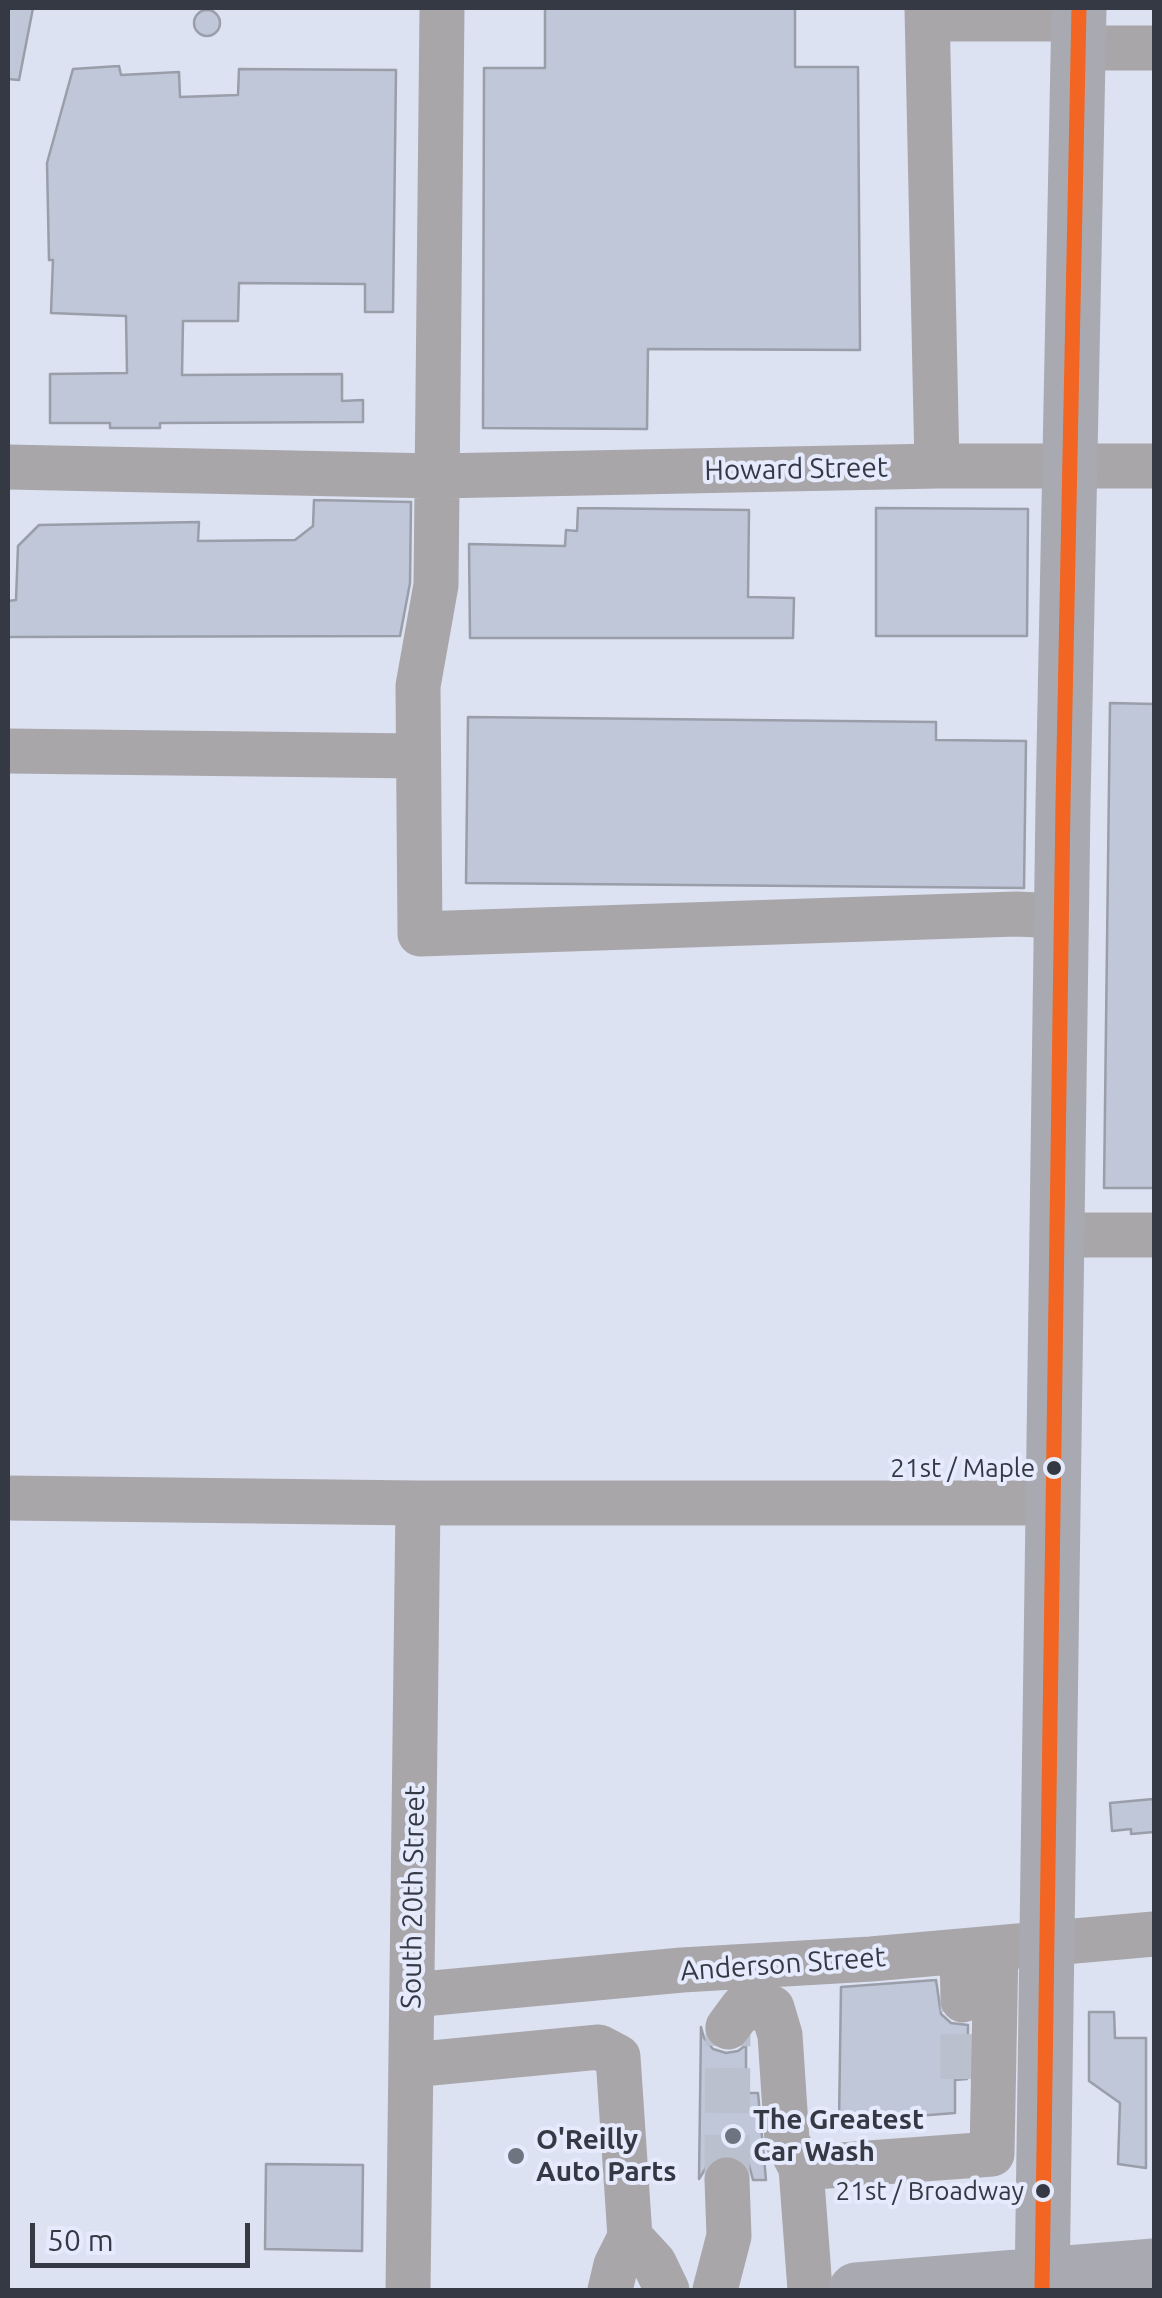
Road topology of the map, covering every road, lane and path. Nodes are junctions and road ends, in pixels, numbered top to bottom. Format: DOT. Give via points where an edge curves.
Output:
graph roads {
  1 [pos="442,8"];
  2 [pos="928,13"];
  3 [pos="1079,25"];
  4 [pos="1154,48"];
  5 [pos="937,466"];
  6 [pos="1154,466"];
  7 [pos="1071,467"];
  8 [pos="8,468"];
  9 [pos="437,476"];
  10 [pos="8,750"];
  11 [pos="418,756"];
  12 [pos="1062,916"];
  13 [pos="1058,1235"];
  14 [pos="1154,1235"];
  15 [pos="8,1498"];
  16 [pos="1053,1499"];
  17 [pos="418,1504"];
  18 [pos="1154,1934"];
  19 [pos="995,1948"];
  20 [pos="412,1995"];
  21 [pos="970,1999"];
  22 [pos="728,2027"];
  23 [pos="411,2064"];
  24 [pos="969,2079"];
  25 [pos="992,2139"];
  26 [pos="801,2168"];
  27 [pos="728,2180"];
  28 [pos="630,2238"];
  29 [pos="1154,2266"];
  30 [pos="1042,2283"];
  31 [pos="408,2290"];
  32 [pos="610,2290"];
  33 [pos="667,2290"];
  34 [pos="715,2290"];
  35 [pos="810,2290"];
  36 [pos="856,2290"];
  1 -- 9 [label="street"];
  2 -- 3 [label="street"];
  2 -- 5 [label="street"];
  3 -- 4 [label="street"];
  3 -- 7 [label="main road"];
  5 -- 7 [label="street, Howard Street"];
  5 -- 9 [label="street, Howard Street"];
  6 -- 7 [label="street, Howard Street"];
  7 -- 12 [label="main road"];
  8 -- 9 [label="street, Howard Street"];
  9 -- 11 [label="street" via="436,585 418,686"];
  10 -- 11 [label="street"];
  11 -- 12 [label="street" via="420,934"];
  12 -- 13 [label="main road"];
  13 -- 14 [label="street"];
  13 -- 16 [label="main road"];
  15 -- 17 [label="street"];
  16 -- 17 [label="street"];
  16 -- 19 [label="main road"];
  17 -- 20 [label="street, South 20th Street"];
  18 -- 19 [label="street, Anderson Street"];
  19 -- 20 [label="street, Anderson Street"];
  19 -- 21 [label="street"];
  19 -- 25 [label="street"];
  19 -- 30 [label="main road"];
  20 -- 23 [label="street, South 20th Street"];
  22 -- 26 [label="street" via="742,2008 772,2008 787,2141"];
  23 -- 28 [label="street" via="599,2047 618,2057"];
  23 -- 31 [label="street, South 20th Street"];
  24 -- 25 [label="street"];
  25 -- 26 [label="street"];
  26 -- 35 [label="street"];
  27 -- 34 [label="street" via="729,2236"];
  28 -- 32 [label="street"];
  28 -- 33 [label="street" via="654,2263"];
  29 -- 30 [label="main road"];
  30 -- 36 [label="main road"];
}
